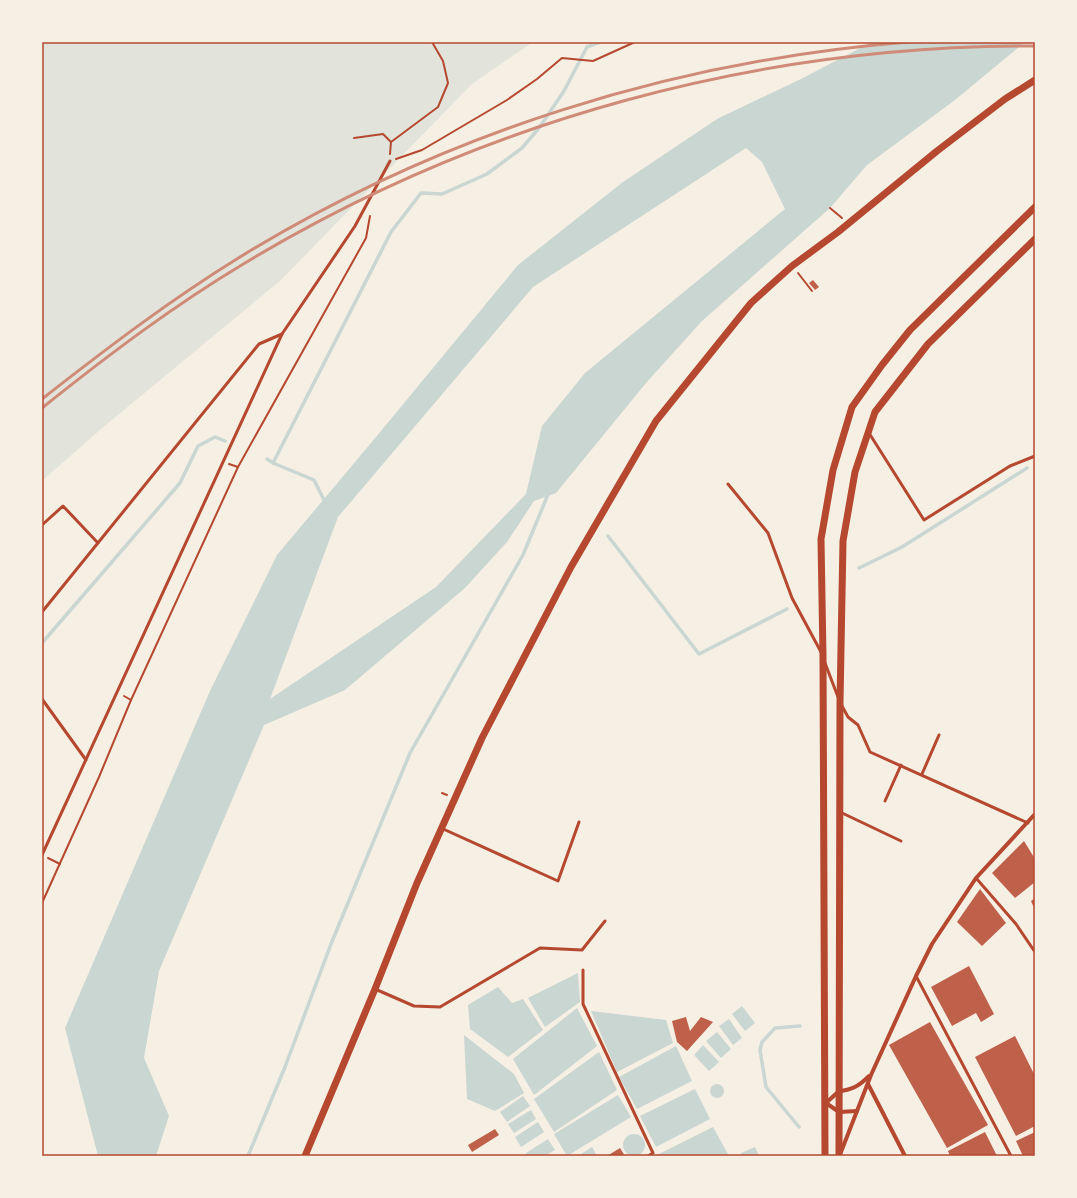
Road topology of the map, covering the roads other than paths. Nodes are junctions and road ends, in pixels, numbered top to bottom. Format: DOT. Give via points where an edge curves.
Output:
graph roads {
  1 [pos="1035,80"];
  2 [pos="390,161"];
  3 [pos="1035,207"];
  4 [pos="1035,239"];
  5 [pos="282,334"];
  6 [pos="868,433"];
  7 [pos="1035,456"];
  8 [pos="728,484"];
  9 [pos="42,525"];
  10 [pos="98,543"];
  11 [pos="42,612"];
  12 [pos="823,657"];
  13 [pos="42,699"];
  14 [pos="840,702"];
  15 [pos="939,736"];
  16 [pos="86,760"];
  17 [pos="901,765"];
  18 [pos="922,774"];
  19 [pos="885,802"];
  20 [pos="840,812"];
  21 [pos="1035,814"];
  22 [pos="579,822"];
  23 [pos="1028,823"];
  24 [pos="441,828"];
  25 [pos="901,841"];
  26 [pos="42,855"];
  27 [pos="976,878"];
  28 [pos="605,921"];
  29 [pos="1035,952"];
  30 [pos="583,970"];
  31 [pos="916,976"];
  32 [pos="374,990"];
  33 [pos="871,1075"];
  34 [pos="868,1084"];
  35 [pos="839,1091"];
  36 [pos="826,1103"];
  37 [pos="857,1111"];
  38 [pos="839,1112"];
  39 [pos="304,1156"];
  40 [pos="648,1156"];
  41 [pos="825,1156"];
  42 [pos="839,1156"];
  43 [pos="905,1156"];
  44 [pos="1011,1156"];
  1 -- 24 [label="street" via="943,146 847,225 792,266 751,303 656,421 571,567 482,738"];
  2 -- 5 [label="lane" via="355,226"];
  3 -- 12 [label="street" via="910,330 852,407 833,470 821,539"];
  4 -- 6 [label="street" via="928,344 875,412"];
  5 -- 10 [label="lane" via="259,344"];
  5 -- 16 [label="lane"];
  6 -- 7 [label="lane" via="924,520 1010,466"];
  6 -- 14 [label="street" via="856,472 842,541"];
  8 -- 12 [label="lane" via="768,533 792,598"];
  9 -- 10 [label="lane" via="63,506"];
  10 -- 11 [label="lane"];
  12 -- 14 [label="lane"];
  12 -- 36 [label="street"];
  13 -- 16 [label="lane"];
  14 -- 17 [label="lane" via="848,717 858,725 870,752"];
  14 -- 20 [label="street"];
  15 -- 18 [label="lane"];
  16 -- 26 [label="lane"];
  17 -- 18 [label="lane"];
  17 -- 19 [label="lane"];
  18 -- 23 [label="lane"];
  20 -- 25 [label="lane"];
  20 -- 35 [label="street"];
  21 -- 23 [label="street"];
  22 -- 24 [label="lane" via="558,881"];
  23 -- 27 [label="street"];
  24 -- 32 [label="street"];
  27 -- 29 [label="lane" via="1016,924"];
  27 -- 31 [label="street" via="932,944"];
  28 -- 32 [label="lane" via="582,950 540,948 440,1007 414,1006"];
  30 -- 40 [label="lane" via="583,1004 652,1153"];
  31 -- 33 [label="street"];
  31 -- 44 [label="lane"];
  32 -- 39 [label="street"];
  33 -- 34 [label="street"];
  33 -- 35 [label="street" via="858,1087"];
  34 -- 37 [label="street"];
  34 -- 43 [label="street"];
  35 -- 36 [label="street"];
  35 -- 38 [label="street"];
  36 -- 38 [label="street"];
  36 -- 41 [label="street"];
  37 -- 38 [label="street"];
  37 -- 42 [label="street"];
  38 -- 42 [label="street"];
}
